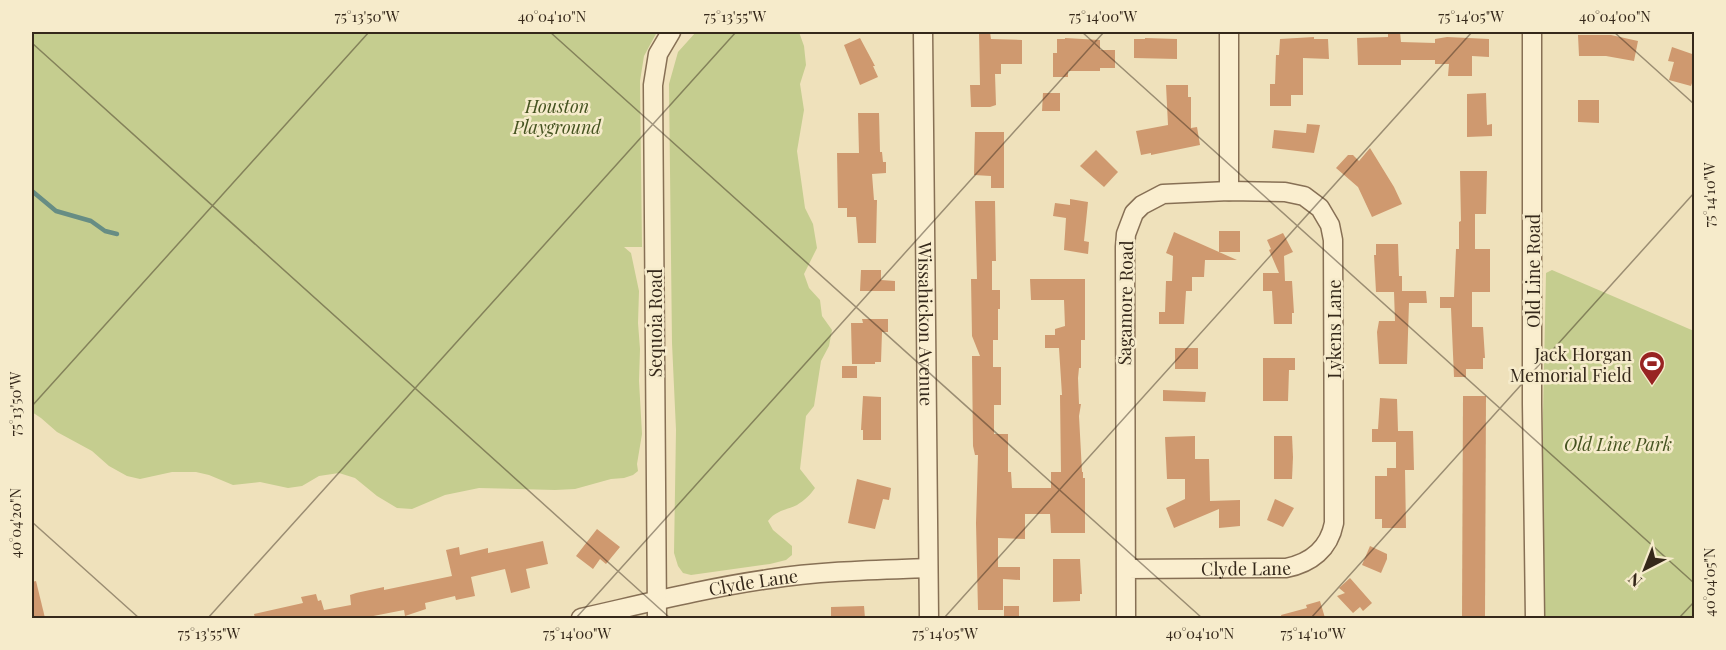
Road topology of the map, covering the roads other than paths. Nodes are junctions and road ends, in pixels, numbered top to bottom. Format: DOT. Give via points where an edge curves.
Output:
graph roads {
  1 [pos="671,32"];
  2 [pos="923,32"];
  3 [pos="1229,32"];
  4 [pos="1532,32"];
  5 [pos="1229,191"];
  6 [pos="1324,548"];
  7 [pos="928,568"];
  8 [pos="1126,569"];
  9 [pos="657,610"];
  10 [pos="581,618"];
  11 [pos="929,618"];
  12 [pos="1126,618"];
  13 [pos="1535,618"];
  1 -- 9 [label="street, Sequoia Road" via="658,54 652,85"];
  2 -- 7 [label="street, Wissahickon Avenue"];
  3 -- 5 [label="street"];
  4 -- 13 [label="street, Old Line Road"];
  5 -- 6 [label="street, Lykens Lane" via="1304,196 1326,216 1332,232 1334,523"];
  5 -- 8 [label="street, Sagamore Road" via="1175,192 1151,199 1134,213 1126,234"];
  6 -- 8 [label="street, Clyde Lane" via="1307,562 1286,568"];
  7 -- 9 [label="street, Clyde Lane" via="779,577 730,585"];
  7 -- 11 [label="street, Wissahickon Avenue"];
  8 -- 12 [label="street, Sagamore Road"];
  9 -- 10 [label="street, Clyde Lane"];
}
